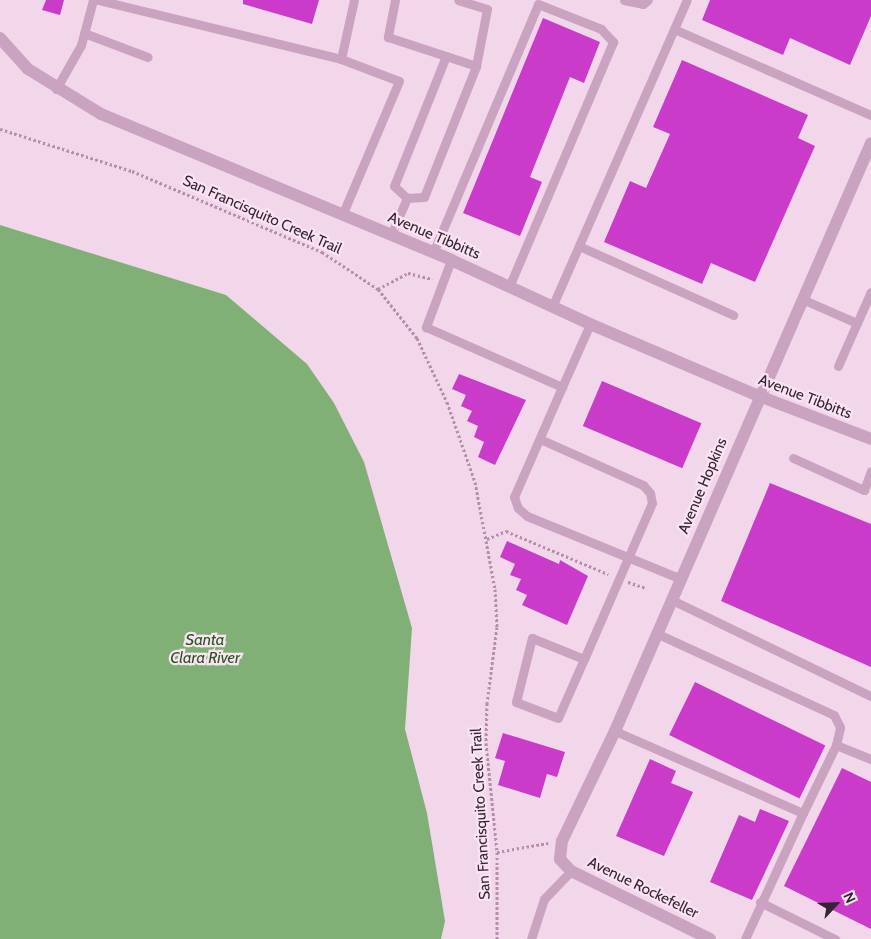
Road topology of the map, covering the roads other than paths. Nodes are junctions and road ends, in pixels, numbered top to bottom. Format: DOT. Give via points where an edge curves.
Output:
graph roads {
  1 [pos="93,0"];
  2 [pos="98,0"];
  3 [pos="354,0"];
  4 [pos="395,0"];
  5 [pos="458,0"];
  6 [pos="624,0"];
  7 [pos="648,0"];
  8 [pos="687,0"];
  9 [pos="674,29"];
  10 [pos="84,33"];
  11 [pos="0,38"];
  12 [pos="446,56"];
  13 [pos="148,57"];
  14 [pos="341,59"];
  15 [pos="476,66"];
  16 [pos="56,89"];
  17 [pos="871,116"];
  18 [pos="871,144"];
  19 [pos="407,198"];
  20 [pos="342,215"];
  21 [pos="391,235"];
  22 [pos="579,246"];
  23 [pos="433,253"];
  24 [pos="451,260"];
  25 [pos="509,287"];
  26 [pos="871,292"];
  27 [pos="802,299"];
  28 [pos="552,307"];
  29 [pos="733,315"];
  30 [pos="857,323"];
  31 [pos="590,324"];
  32 [pos="838,366"];
  33 [pos="562,387"];
  34 [pos="758,396"];
  35 [pos="540,439"];
  36 [pos="871,439"];
  37 [pos="793,458"];
  38 [pos="871,471"];
  39 [pos="867,491"];
  40 [pos="628,558"];
  41 [pos="681,579"];
  42 [pos="672,600"];
  43 [pos="658,634"];
  44 [pos="584,659"];
  45 [pos="871,696"];
  46 [pos="615,730"];
  47 [pos="836,745"];
  48 [pos="871,760"];
  49 [pos="803,814"];
  50 [pos="562,841"];
  51 [pos="572,871"];
  52 [pos="760,902"];
  53 [pos="531,939"];
  54 [pos="710,939"];
  55 [pos="745,939"];
  56 [pos="835,939"];
  1 -- 10 [label="lane"];
  2 -- 14 [label="lane"];
  3 -- 14 [label="lane"];
  4 -- 12 [label="lane" via="388,37"];
  5 -- 15 [label="lane" via="487,9"];
  6 -- 7 [label="lane" via="642,4"];
  8 -- 9 [label="lane"];
  9 -- 17 [label="lane"];
  9 -- 22 [label="lane"];
  10 -- 13 [label="lane"];
  10 -- 16 [label="lane" via="81,45"];
  11 -- 16 [label="street, Avenue Tibbitts" via="28,69"];
  12 -- 15 [label="lane"];
  12 -- 19 [label="lane" via="394,186"];
  14 -- 20 [label="lane" via="399,81"];
  15 -- 19 [label="lane" via="424,197"];
  16 -- 20 [label="street, Avenue Tibbitts" via="101,114"];
  18 -- 27 [label="street, Avenue Hopkins"];
  19 -- 21 [label="lane"];
  20 -- 21 [label="street, Avenue Tibbitts"];
  21 -- 23 [label="street, Avenue Tibbitts"];
  22 -- 28 [label="lane"];
  22 -- 29 [label="lane"];
  23 -- 24 [label="street, Avenue Tibbitts"];
  23 -- 25 [label="lane" via="538,4 601,29 613,42"];
  24 -- 25 [label="street, Avenue Tibbitts"];
  24 -- 33 [label="lane" via="426,327"];
  25 -- 28 [label="street, Avenue Tibbitts"];
  26 -- 30 [label="lane"];
  27 -- 30 [label="lane"];
  27 -- 34 [label="street, Avenue Hopkins"];
  28 -- 31 [label="street, Avenue Tibbitts"];
  30 -- 32 [label="lane"];
  31 -- 33 [label="lane"];
  31 -- 34 [label="street, Avenue Tibbitts"];
  33 -- 35 [label="lane"];
  34 -- 36 [label="street, Avenue Tibbitts"];
  34 -- 41 [label="street, Avenue Hopkins"];
  35 -- 40 [label="lane" via="643,485 650,493 652,503"];
  35 -- 40 [label="lane" via="514,497 518,508 527,516"];
  37 -- 39 [label="lane"];
  38 -- 39 [label="lane"];
  40 -- 41 [label="lane"];
  40 -- 44 [label="lane"];
  41 -- 42 [label="street, Avenue Hopkins"];
  42 -- 43 [label="street, Avenue Hopkins"];
  42 -- 45 [label="lane"];
  43 -- 46 [label="street, Avenue Hopkins"];
  43 -- 47 [label="lane" via="834,715 840,727"];
  44 -- 44 [label="lane" via="558,718 516,702 532,638"];
  46 -- 49 [label="lane"];
  46 -- 50 [label="street, Avenue Hopkins"];
  47 -- 48 [label="lane"];
  47 -- 49 [label="lane"];
  49 -- 52 [label="lane"];
  50 -- 51 [label="street, Avenue Rockefeller" via="560,859"];
  51 -- 53 [label="lane" via="544,900"];
  51 -- 54 [label="street, Avenue Rockefeller"];
  52 -- 55 [label="lane"];
  52 -- 56 [label="lane"];
}
